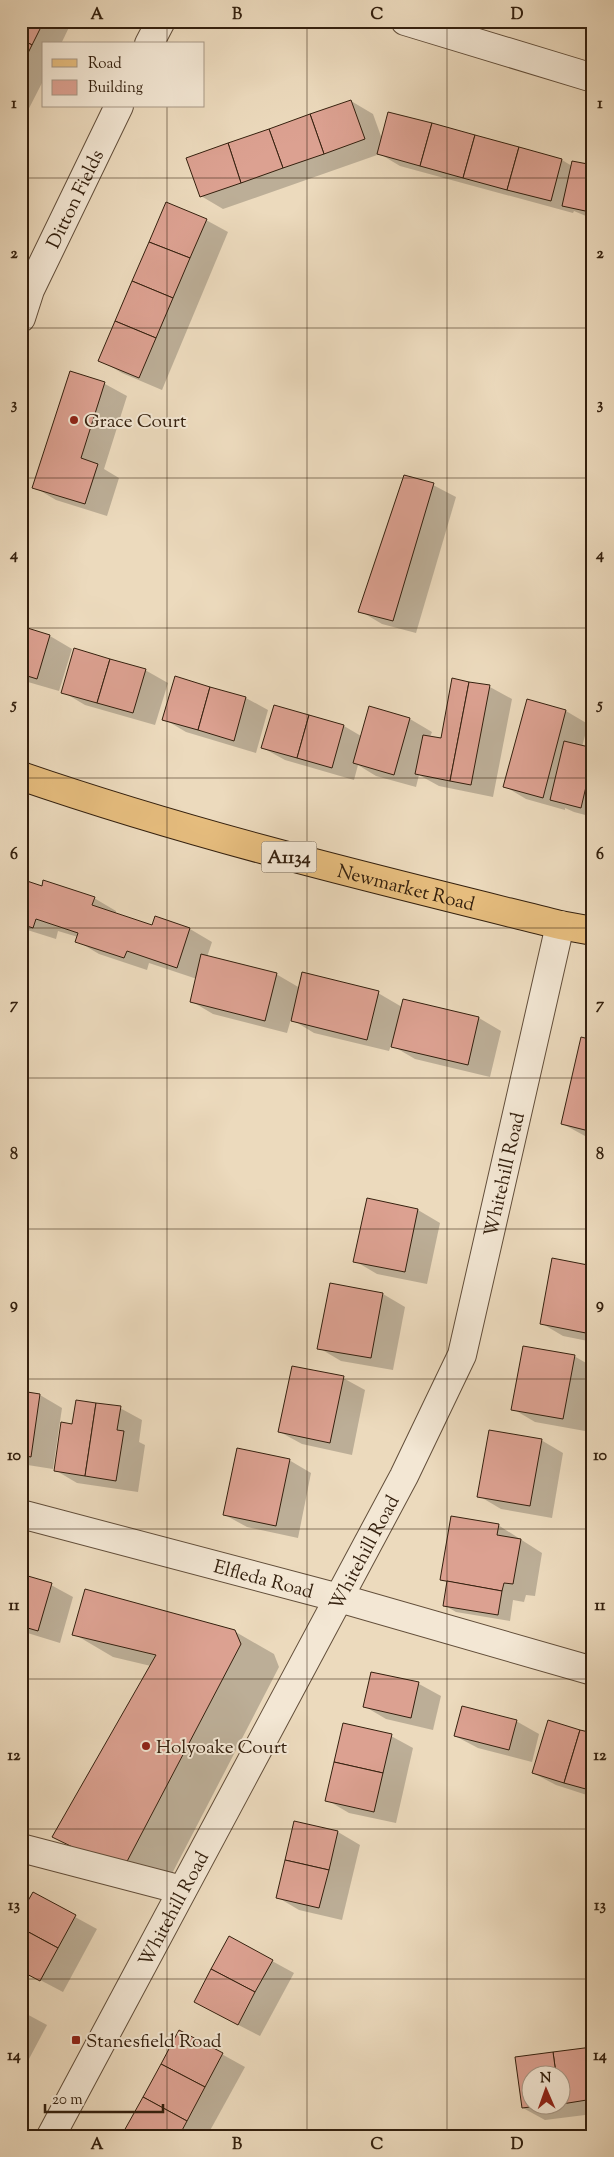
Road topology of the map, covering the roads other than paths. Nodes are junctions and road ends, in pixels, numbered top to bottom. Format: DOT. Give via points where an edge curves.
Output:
graph roads {
  1 [pos="161,21"];
  2 [pos="406,21"];
  3 [pos="151,42"];
  4 [pos="593,78"];
  5 [pos="118,108"];
  6 [pos="21,318"];
  7 [pos="21,776"];
  8 [pos="560,925"];
  9 [pos="593,931"];
  10 [pos="21,1514"];
  11 [pos="340,1598"];
  12 [pos="593,1671"];
  13 [pos="21,1848"];
  14 [pos="182,1890"];
  15 [pos="51,2136"];
  1 -- 3 [label="street"];
  2 -- 4 [label="street"];
  5 -- 6 [label="street, Ditton Fields" via="30,290"];
  7 -- 8 [label="main road, Newmarket Road / A1134" via="285,856"];
  8 -- 9 [label="main road, Newmarket Road / A1134"];
  8 -- 11 [label="street, Whitehill Road" via="462,1355"];
  10 -- 11 [label="street, Elfleda Road"];
  11 -- 12 [label="street, Elfleda Road"];
  11 -- 14 [label="street, Whitehill Road"];
  13 -- 14 [label="street"];
  14 -- 15 [label="street, Whitehill Road"];
}
